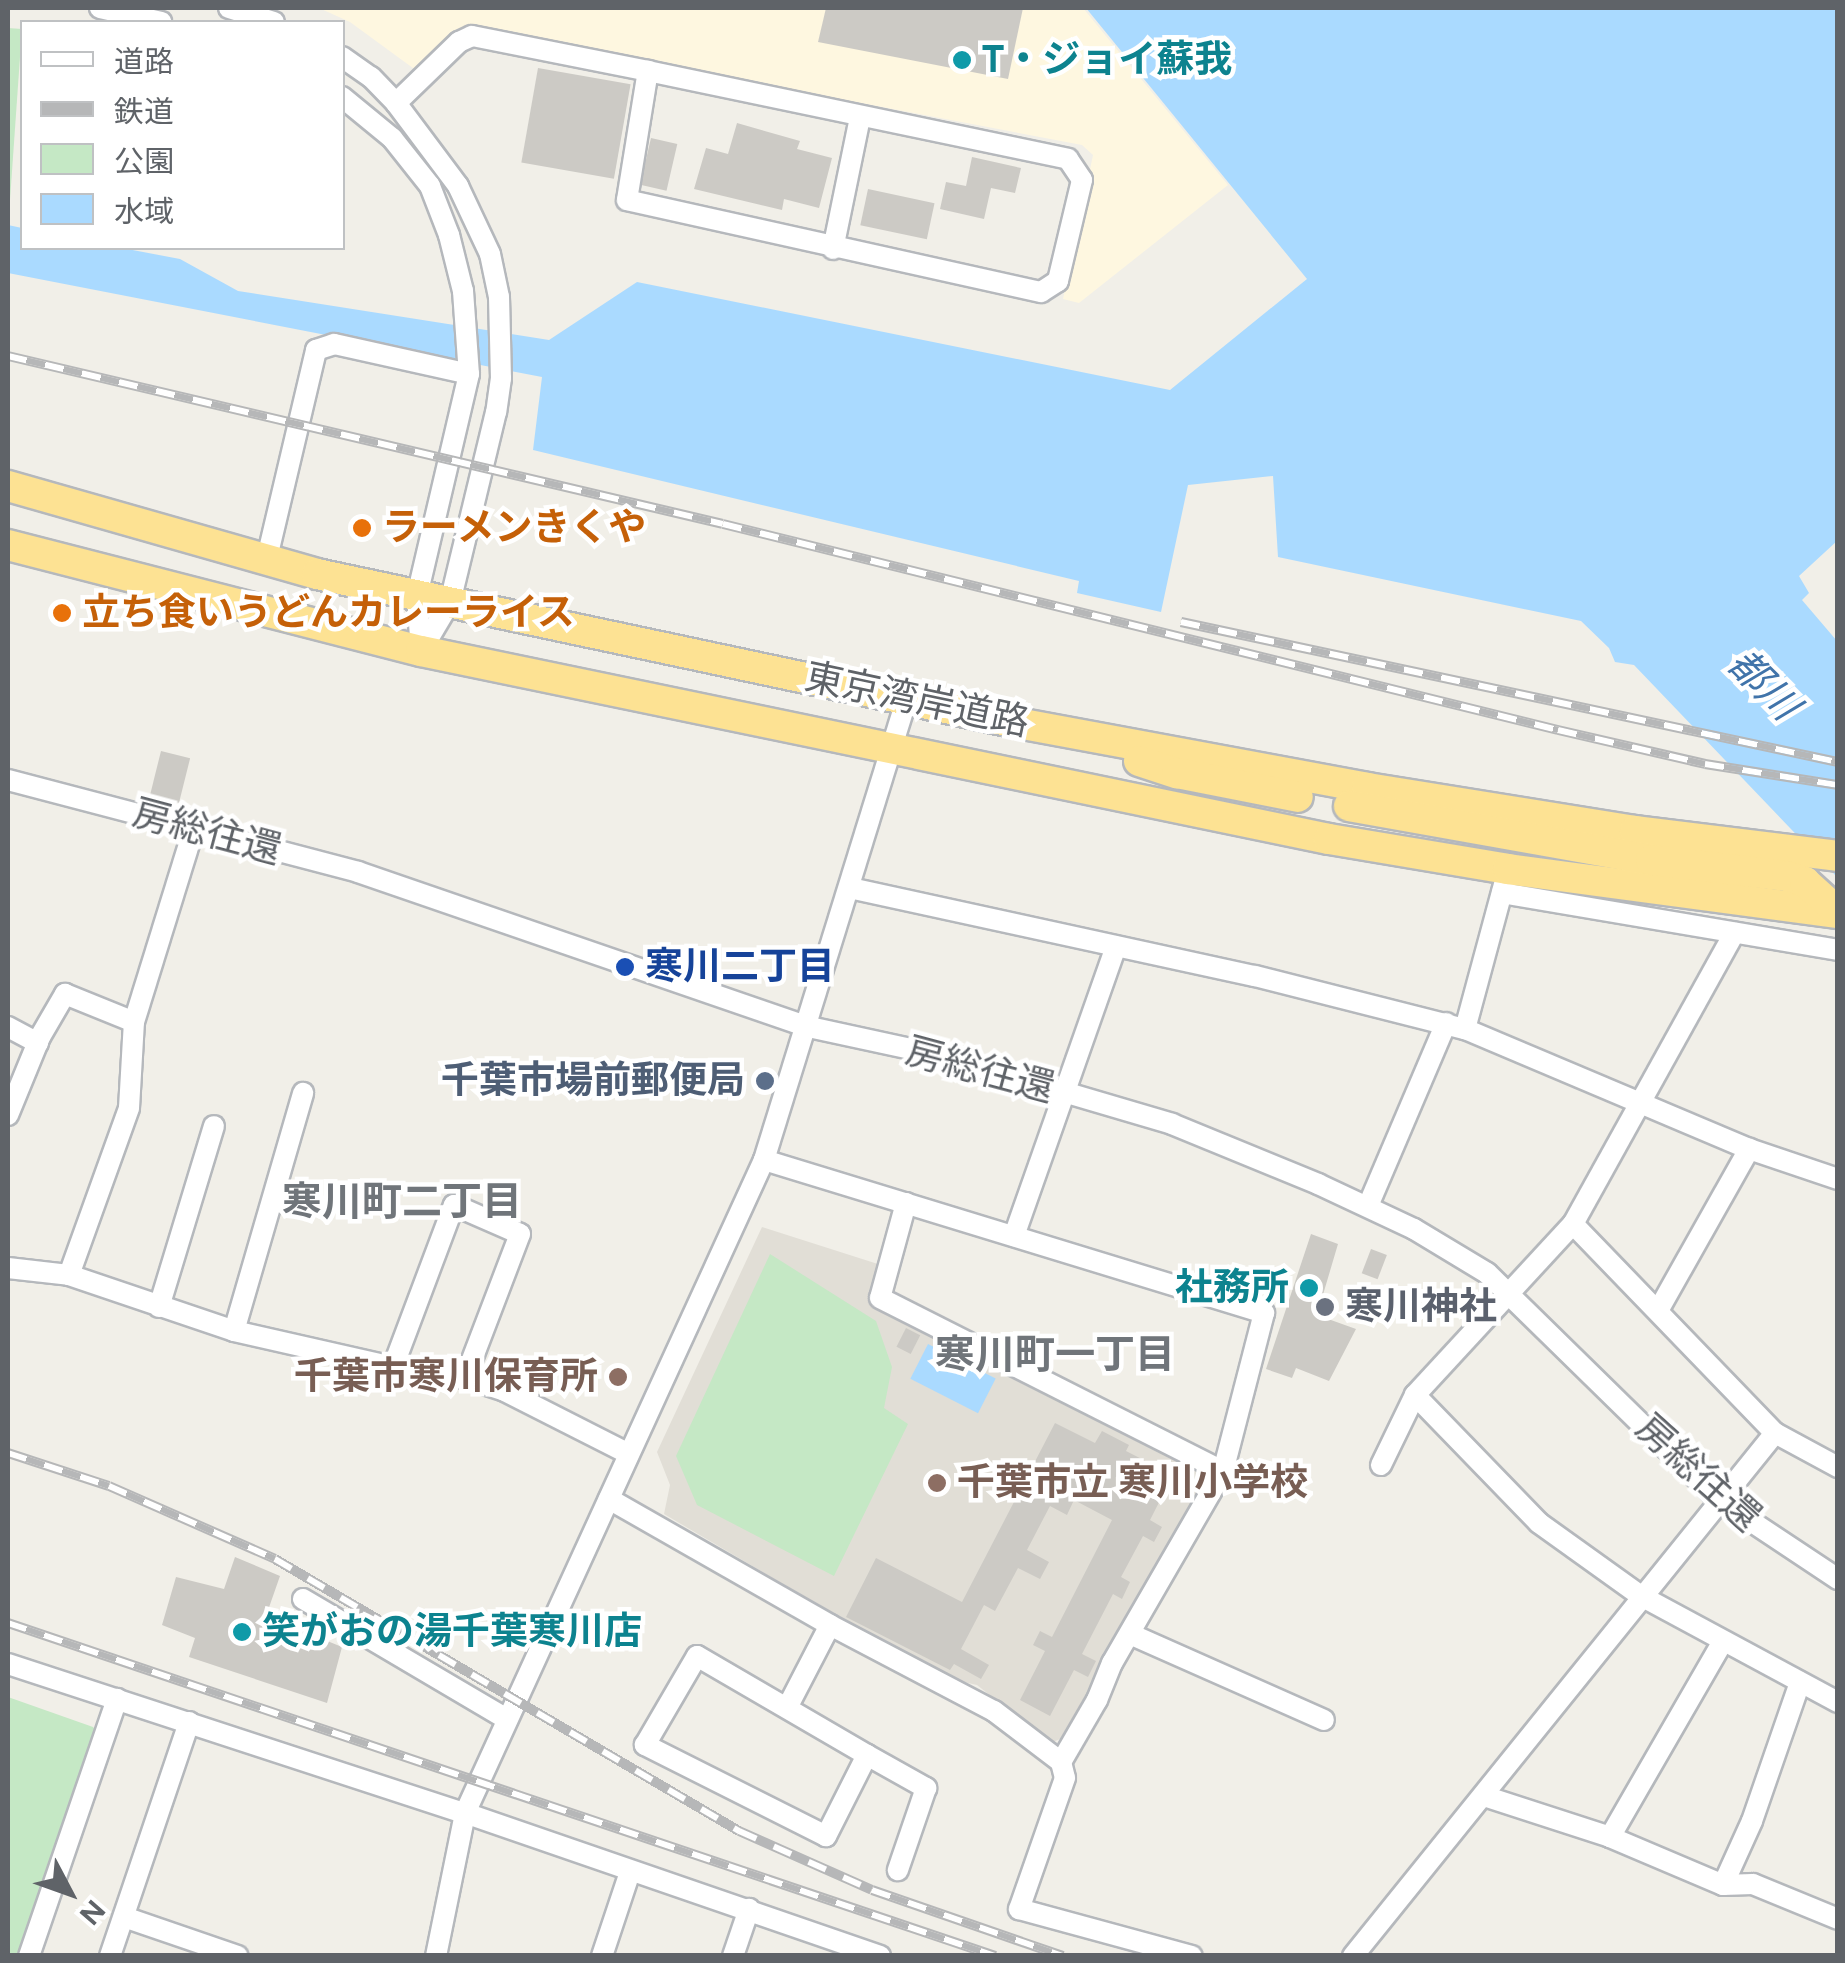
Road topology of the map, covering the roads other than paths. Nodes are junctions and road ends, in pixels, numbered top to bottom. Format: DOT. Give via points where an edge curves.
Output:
graph roads {
  1 [pos="100,8"];
  2 [pos="229,8"];
  3 [pos="152,20"];
  4 [pos="268,20"];
  5 [pos="345,59"];
  6 [pos="648,71"];
  7 [pos="345,99"];
  8 [pos="396,103"];
  9 [pos="860,116"];
  10 [pos="833,250"];
  11 [pos="469,374"];
  12 [pos="8,486"];
  13 [pos="8,545"];
  14 [pos="266,562"];
  15 [pos="417,596"];
  16 [pos="450,602"];
  17 [pos="421,652"];
  18 [pos="907,698"];
  19 [pos="1012,722"];
  20 [pos="893,747"];
  21 [pos="8,780"];
  22 [pos="194,828"];
  23 [pos="1827,855"];
  24 [pos="1505,881"];
  25 [pos="850,888"];
  26 [pos="1838,913"];
  27 [pos="1734,933"];
  28 [pos="1116,946"];
  29 [pos="1838,950"];
  30 [pos="134,1022"];
  31 [pos="1455,1026"];
  32 [pos="8,1027"];
  33 [pos="809,1027"];
  34 [pos="38,1042"];
  35 [pos="1066,1093"];
  36 [pos="303,1094"];
  37 [pos="1641,1102"];
  38 [pos="8,1115"];
  39 [pos="214,1126"];
  40 [pos="1749,1148"];
  41 [pos="764,1160"];
  42 [pos="1838,1179"];
  43 [pos="906,1203"];
  44 [pos="1368,1206"];
  45 [pos="1573,1224"];
  46 [pos="1014,1236"];
  47 [pos="8,1268"];
  48 [pos="70,1275"];
  49 [pos="1507,1292"];
  50 [pos="159,1307"];
  51 [pos="1659,1310"];
  52 [pos="234,1331"];
  53 [pos="392,1367"];
  54 [pos="465,1378"];
  55 [pos="1416,1395"];
  56 [pos="1775,1433"];
  57 [pos="630,1454"];
  58 [pos="1381,1465"];
  59 [pos="1838,1466"];
  60 [pos="1223,1471"];
  61 [pos="609,1499"];
  62 [pos="1719,1500"];
  63 [pos="1838,1579"];
  64 [pos="1640,1596"];
  65 [pos="303,1599"];
  66 [pos="830,1625"];
  67 [pos="1130,1634"];
  68 [pos="1723,1640"];
  69 [pos="8,1664"];
  70 [pos="1800,1682"];
  71 [pos="117,1698"];
  72 [pos="1838,1702"];
  73 [pos="788,1706"];
  74 [pos="505,1718"];
  75 [pos="1324,1720"];
  76 [pos="188,1722"];
  77 [pos="868,1755"];
  78 [pos="1061,1762"];
  79 [pos="1484,1796"];
  80 [pos="464,1813"];
  81 [pos="1610,1837"];
  82 [pos="898,1870"];
  83 [pos="630,1872"];
  84 [pos="1723,1886"];
  85 [pos="749,1908"];
  86 [pos="124,1917"];
  87 [pos="1838,1919"];
  88 [pos="872,1954"];
  89 [pos="29,1956"];
  90 [pos="110,1956"];
  91 [pos="238,1956"];
  92 [pos="436,1956"];
  93 [pos="602,1956"];
  94 [pos="733,1956"];
  95 [pos="1192,1956"];
  96 [pos="1353,1956"];
  1 -- 3 [label="street"];
  2 -- 4 [label="street"];
  5 -- 8 [label="street"];
  6 -- 8 [label="street" via="472,36"];
  6 -- 9 [label="street"];
  6 -- 10 [label="street" via="627,200"];
  7 -- 11 [label="street" via="392,138 430,186 463,291"];
  8 -- 16 [label="street" via="469,207 496,274 502,322 501,378"];
  9 -- 10 [label="street"];
  9 -- 10 [label="street" via="1068,159 1082,180 1058,281 1041,292"];
  11 -- 14 [label="street" via="334,344 316,350"];
  11 -- 15 [label="street"];
  12 -- 14 [label="highway, 東京湾岸道路"];
  13 -- 17 [label="highway, 東京湾岸道路"];
  14 -- 15 [label="highway, 東京湾岸道路"];
  15 -- 16 [label="highway, 東京湾岸道路"];
  15 -- 17 [label="street"];
  16 -- 17 [label="street"];
  16 -- 18 [label="highway, 東京湾岸道路"];
  17 -- 20 [label="highway, 東京湾岸道路"];
  18 -- 19 [label="highway, 東京湾岸道路"];
  18 -- 20 [label="street"];
  19 -- 23 [label="highway, 東京湾岸道路" via="1367,788"];
  19 -- 26 [label="highway" via="1177,774 1652,860 1788,876 1805,882"];
  20 -- 24 [label="highway, 東京湾岸道路"];
  20 -- 25 [label="street"];
  21 -- 22 [label="street, 房総往還"];
  22 -- 30 [label="street"];
  22 -- 33 [label="street, 房総往還" via="358,872"];
  24 -- 26 [label="highway, 東京湾岸道路"];
  24 -- 27 [label="street"];
  24 -- 31 [label="street"];
  25 -- 28 [label="street"];
  25 -- 33 [label="street"];
  27 -- 29 [label="street"];
  27 -- 37 [label="street"];
  28 -- 31 [label="street"];
  28 -- 35 [label="street"];
  30 -- 34 [label="street" via="65,994"];
  30 -- 48 [label="street" via="128,1108"];
  31 -- 37 [label="street"];
  31 -- 44 [label="street"];
  32 -- 34 [label="street"];
  33 -- 35 [label="street, 房総往還"];
  33 -- 41 [label="street"];
  34 -- 38 [label="street"];
  35 -- 44 [label="street, 房総往還" via="1172,1124"];
  35 -- 46 [label="street"];
  36 -- 52 [label="street"];
  37 -- 40 [label="street"];
  37 -- 45 [label="street"];
  39 -- 50 [label="street"];
  40 -- 42 [label="street"];
  40 -- 51 [label="street"];
  41 -- 43 [label="street"];
  41 -- 57 [label="street"];
  43 -- 46 [label="street"];
  43 -- 60 [label="street" via="880,1298"];
  44 -- 49 [label="street, 房総往還" via="1463,1256"];
  45 -- 49 [label="street"];
  45 -- 51 [label="street"];
  46 -- 60 [label="street" via="1264,1314"];
  47 -- 48 [label="street"];
  48 -- 50 [label="street"];
  49 -- 55 [label="street"];
  49 -- 62 [label="street, 房総往還"];
  50 -- 52 [label="street"];
  51 -- 56 [label="street"];
  52 -- 53 [label="street"];
  53 -- 54 [label="street"];
  53 -- 54 [label="street" via="454,1206 520,1234"];
  54 -- 57 [label="street"];
  55 -- 58 [label="street"];
  55 -- 64 [label="street" via="1540,1523"];
  56 -- 59 [label="street"];
  56 -- 62 [label="street"];
  57 -- 61 [label="street"];
  60 -- 67 [label="street"];
  61 -- 66 [label="street"];
  61 -- 74 [label="street"];
  62 -- 63 [label="street, 房総往還"];
  62 -- 64 [label="street"];
  64 -- 68 [label="street"];
  64 -- 79 [label="street"];
  65 -- 74 [label="street"];
  66 -- 73 [label="street"];
  66 -- 78 [label="street" via="994,1711"];
  67 -- 75 [label="street"];
  67 -- 78 [label="street"];
  68 -- 70 [label="street"];
  68 -- 81 [label="street"];
  69 -- 71 [label="street"];
  70 -- 72 [label="street"];
  70 -- 84 [label="street"];
  71 -- 76 [label="street"];
  71 -- 89 [label="street"];
  73 -- 77 [label="street"];
  73 -- 77 [label="street" via="696,1656 645,1745 826,1836"];
  74 -- 80 [label="street"];
  76 -- 80 [label="street"];
  76 -- 86 [label="street"];
  77 -- 82 [label="street" via="926,1788"];
  78 -- 95 [label="street" via="1065,1778 1019,1909"];
  79 -- 81 [label="street"];
  79 -- 96 [label="street"];
  80 -- 83 [label="street"];
  80 -- 92 [label="street"];
  81 -- 84 [label="street"];
  83 -- 85 [label="street"];
  83 -- 93 [label="street"];
  84 -- 87 [label="street" via="1752,1884"];
  85 -- 88 [label="street"];
  85 -- 94 [label="street"];
  86 -- 90 [label="street"];
  86 -- 91 [label="street"];
}
